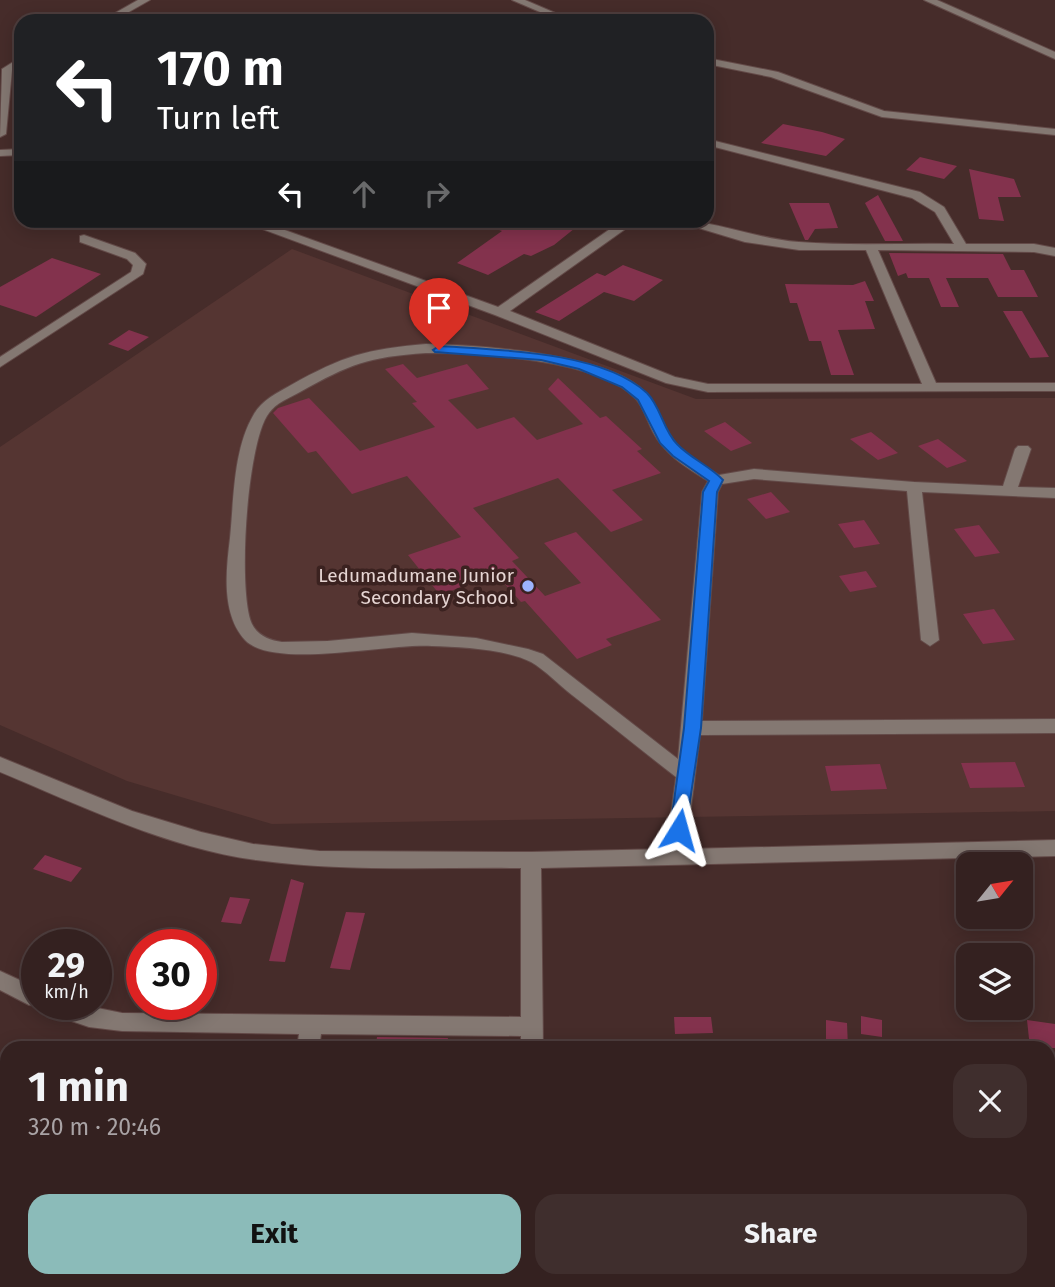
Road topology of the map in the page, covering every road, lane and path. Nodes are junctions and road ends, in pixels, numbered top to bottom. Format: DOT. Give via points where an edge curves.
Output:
graph roads {
  1 [pos="145,0"];
  2 [pos="517,0"];
  3 [pos="929,0"];
  4 [pos="119,14"];
  5 [pos="552,14"];
  6 [pos="1055,56"];
  7 [pos="714,62"];
  8 [pos="14,64"];
  9 [pos="1,120"];
  10 [pos="1055,132"];
  11 [pos="0,134"];
  12 [pos="714,144"];
  13 [pos="266,228"];
  14 [pos="621,228"];
  15 [pos="710,228"];
  16 [pos="84,239"];
  17 [pos="962,247"];
  18 [pos="871,248"];
  19 [pos="1055,252"];
  20 [pos="500,312"];
  21 [pos="0,363"];
  22 [pos="1055,387"];
  23 [pos="931,389"];
  24 [pos="1023,449"];
  25 [pos="716,480"];
  26 [pos="914,487"];
  27 [pos="1009,490"];
  28 [pos="1055,493"];
  29 [pos="930,640"];
  30 [pos="1055,726"];
  31 [pos="692,728"];
  32 [pos="0,764"];
  33 [pos="686,775"];
  34 [pos="1055,848"];
  35 [pos="675,857"];
  36 [pos="531,860"];
  37 [pos="0,980"];
  38 [pos="21,990"];
  39 [pos="106,1020"];
  40 [pos="312,1023"];
  41 [pos="532,1038"];
  42 [pos="309,1041"];
  1 -- 4 [label="street"];
  2 -- 5 [label="street"];
  3 -- 6 [label="street"];
  7 -- 10 [label="street" via="774,75 882,114"];
  8 -- 9 [label="street" via="7,69"];
  9 -- 11 [label="street"];
  12 -- 17 [label="street" via="916,195 941,209"];
  13 -- 20 [label="street"];
  14 -- 20 [label="street"];
  15 -- 18 [label="street" via="771,243"];
  16 -- 21 [label="street" via="131,256 140,264 137,274"];
  17 -- 18 [label="street"];
  17 -- 19 [label="street"];
  18 -- 23 [label="street"];
  20 -- 23 [label="street" via="671,380 708,388"];
  22 -- 23 [label="street"];
  24 -- 27 [label="street"];
  25 -- 26 [label="street" via="754,474"];
  25 -- 31 [label="street" via="710,492"];
  25 -- 33 [label="street" via="665,440 643,397 626,384 583,367 541,356 493,352 439,350 363,356 329,369 260,414 245,466 235,560 239,614 252,637 268,646 295,650 410,638 511,649 537,658"];
  26 -- 27 [label="street"];
  26 -- 29 [label="street"];
  27 -- 28 [label="street"];
  30 -- 31 [label="street"];
  31 -- 33 [label="street"];
  32 -- 36 [label="street" via="125,817 253,852 319,859"];
  33 -- 35 [label="street"];
  34 -- 35 [label="street"];
  35 -- 36 [label="street"];
  36 -- 41 [label="street"];
  37 -- 38 [label="street"];
  39 -- 40 [label="street"];
  40 -- 41 [label="street"];
  40 -- 42 [label="street"];
}
